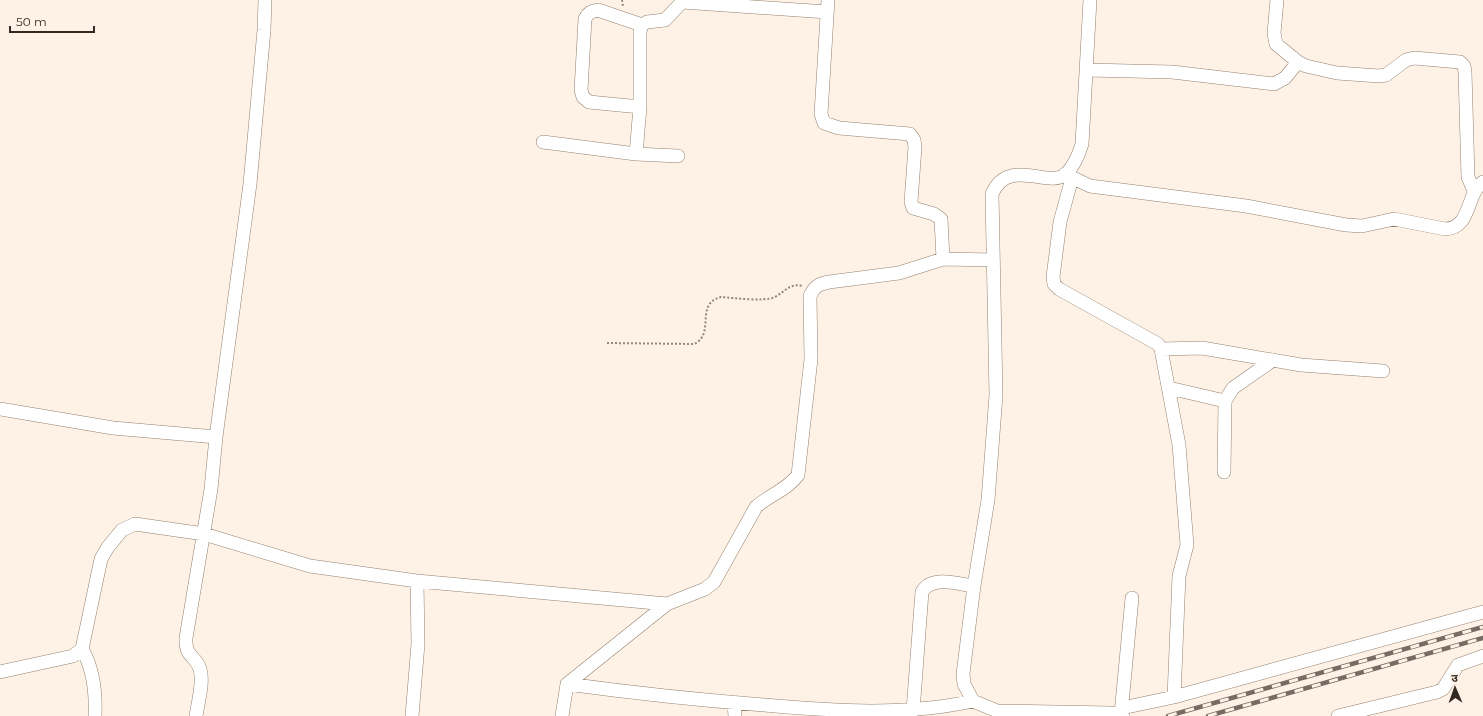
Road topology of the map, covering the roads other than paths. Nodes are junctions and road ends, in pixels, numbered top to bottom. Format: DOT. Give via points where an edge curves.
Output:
graph roads {
  1 [pos="265,0"];
  2 [pos="1090,0"];
  3 [pos="1277,0"];
  4 [pos="827,6"];
  5 [pos="642,25"];
  6 [pos="1298,62"];
  7 [pos="1088,70"];
  8 [pos="640,107"];
  9 [pos="542,142"];
  10 [pos="636,154"];
  11 [pos="678,156"];
  12 [pos="1068,176"];
  13 [pos="1479,186"];
  14 [pos="943,259"];
  15 [pos="992,260"];
  16 [pos="1161,349"];
  17 [pos="1273,360"];
  18 [pos="1383,371"];
  19 [pos="1169,388"];
  20 [pos="1225,401"];
  21 [pos="0,409"];
  22 [pos="216,437"];
  23 [pos="1224,472"];
  24 [pos="204,534"];
  25 [pos="417,582"];
  26 [pos="974,586"];
  27 [pos="1132,598"];
  28 [pos="667,604"];
  29 [pos="1483,612"];
  30 [pos="82,650"];
  31 [pos="1483,656"];
  32 [pos="0,672"];
  33 [pos="567,684"];
  34 [pos="1174,697"];
  35 [pos="972,701"];
  36 [pos="734,703"];
  37 [pos="913,711"];
  38 [pos="1122,713"];
  39 [pos="95,716"];
  40 [pos="196,716"];
  41 [pos="412,716"];
  42 [pos="562,716"];
  43 [pos="735,716"];
  44 [pos="1338,716"];
  1 -- 22 [label="street" via="250,184"];
  2 -- 7 [label="street"];
  3 -- 6 [label="street" via="1274,33 1276,44"];
  4 -- 5 [label="street" via="682,2 665,20"];
  4 -- 14 [label="street" via="821,114 824,123 839,128 910,134 915,146 911,202 913,208 934,214 941,219"];
  5 -- 8 [label="street"];
  5 -- 8 [label="street" via="598,10 588,14 585,18 581,90 583,97 589,102"];
  6 -- 7 [label="street" via="1285,78 1274,84 1172,72"];
  6 -- 13 [label="street" via="1333,73 1379,76 1386,75 1406,60 1414,58 1460,62 1465,72 1468,177"];
  7 -- 12 [label="street" via="1082,144"];
  8 -- 10 [label="street"];
  9 -- 10 [label="street"];
  10 -- 11 [label="street"];
  12 -- 13 [label="street" via="1090,186 1246,206 1346,225 1362,226 1394,219 1446,229 1460,226"];
  12 -- 15 [label="street" via="1021,175 1007,177 996,184 992,194"];
  12 -- 16 [label="street" via="1059,227 1054,284 1153,340"];
  14 -- 15 [label="street"];
  14 -- 28 [label="street" via="900,273 828,282 813,289 810,296 811,359 798,475 792,484 756,507 714,582 705,589"];
  15 -- 26 [label="street" via="996,395 988,500"];
  16 -- 17 [label="street" via="1202,348"];
  16 -- 19 [label="street"];
  17 -- 18 [label="street" via="1301,365"];
  17 -- 20 [label="street" via="1233,388"];
  19 -- 20 [label="street"];
  19 -- 34 [label="street" via="1178,445 1187,545 1179,576"];
  20 -- 23 [label="street"];
  21 -- 22 [label="street" via="113,428"];
  22 -- 24 [label="street"];
  24 -- 25 [label="street" via="310,566"];
  24 -- 30 [label="street" via="134,524 122,530 101,559"];
  24 -- 40 [label="street" via="186,643 188,654 200,669"];
  25 -- 28 [label="street"];
  25 -- 41 [label="street" via="418,644"];
  26 -- 35 [label="street" via="963,674 964,684"];
  26 -- 37 [label="street" via="933,582 926,585 922,592"];
  27 -- 38 [label="street"];
  28 -- 33 [label="street"];
  29 -- 34 [label="street"];
  30 -- 32 [label="street" via="73,656"];
  30 -- 39 [label="street" via="91,670"];
  31 -- 44 [label="street" via="1458,666 1443,689 1437,692"];
  33 -- 36 [label="street" via="653,696"];
  33 -- 42 [label="street"];
  34 -- 38 [label="street"];
  35 -- 37 [label="street"];
  35 -- 38 [label="street" via="997,711"];
  36 -- 37 [label="street" via="809,709"];
  36 -- 43 [label="street"];
}
